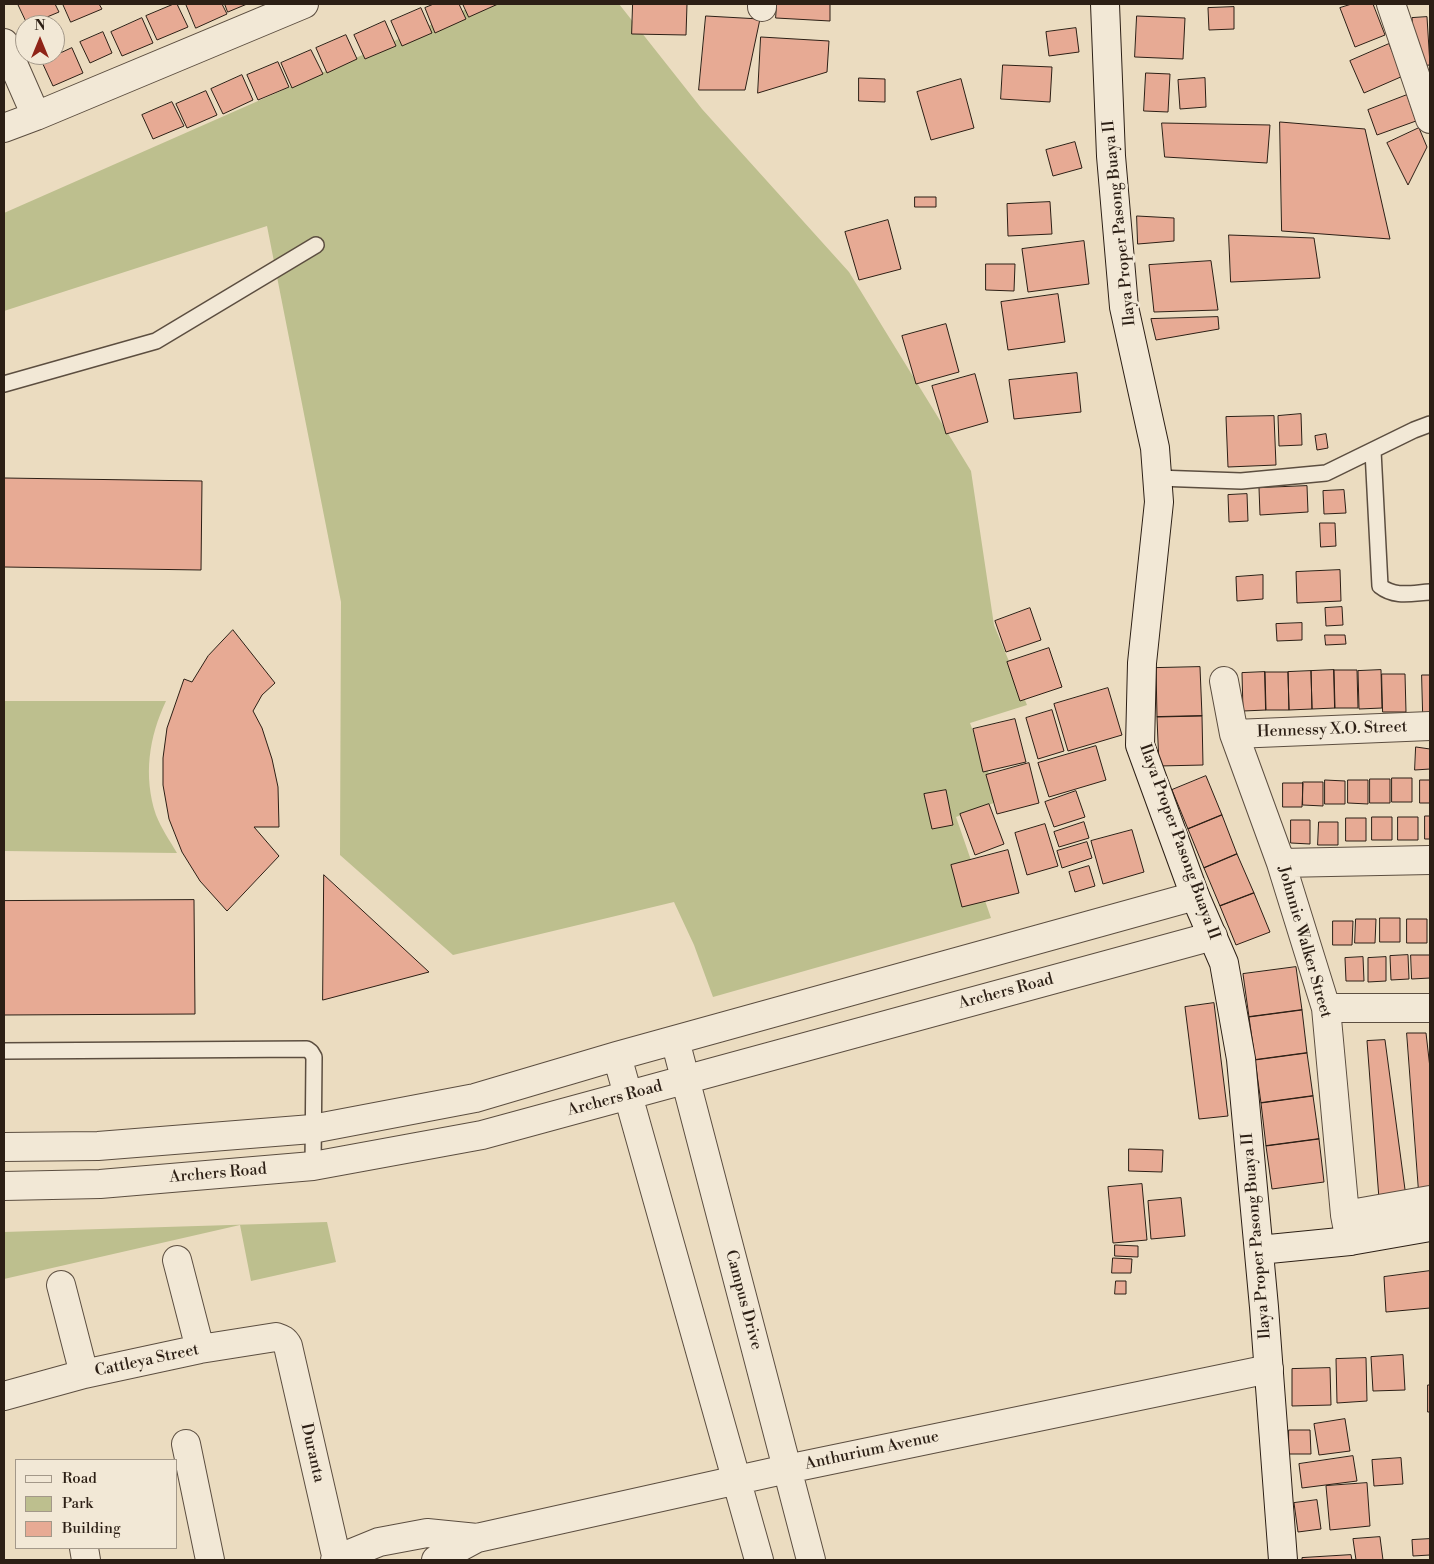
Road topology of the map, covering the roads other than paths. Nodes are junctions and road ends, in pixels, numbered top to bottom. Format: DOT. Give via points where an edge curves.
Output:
graph roads {
  1 [pos="304,4"];
  2 [pos="1105,4"];
  3 [pos="1391,4"];
  4 [pos="1396,4"];
  5 [pos="4,43"];
  6 [pos="36,116"];
  7 [pos="1430,119"];
  8 [pos="4,128"];
  9 [pos="316,245"];
  10 [pos="4,384"];
  11 [pos="1430,424"];
  12 [pos="1373,451"];
  13 [pos="1157,478"];
  14 [pos="1430,592"];
  15 [pos="1224,681"];
  16 [pos="1430,726"];
  17 [pos="1234,734"];
  18 [pos="1430,860"];
  19 [pos="1281,863"];
  20 [pos="1195,896"];
  21 [pos="1213,936"];
  22 [pos="1326,1008"];
  23 [pos="1430,1008"];
  24 [pos="675,1040"];
  25 [pos="4,1051"];
  26 [pos="617,1056"];
  27 [pos="686,1080"];
  28 [pos="628,1096"];
  29 [pos="312,1129"];
  30 [pos="4,1147"];
  31 [pos="314,1166"];
  32 [pos="4,1186"];
  33 [pos="1430,1200"];
  34 [pos="1347,1228"];
  35 [pos="1430,1228"];
  36 [pos="1259,1250"];
  37 [pos="177,1260"];
  38 [pos="61,1284"];
  39 [pos="288,1346"];
  40 [pos="200,1349"];
  41 [pos="1269,1369"];
  42 [pos="84,1374"];
  43 [pos="4,1396"];
  44 [pos="186,1444"];
  45 [pos="787,1469"];
  46 [pos="737,1480"];
  47 [pos="477,1538"];
  48 [pos="210,1560"];
  49 [pos="337,1560"];
  50 [pos="436,1560"];
  51 [pos="759,1560"];
  52 [pos="811,1560"];
  53 [pos="1283,1560"];
  1 -- 6 [label="street"];
  2 -- 13 [label="street, Ilaya Proper Pasong Buaya II" via="1111,156 1124,307 1155,448"];
  3 -- 4 [label="street"];
  3 -- 7 [label="street"];
  5 -- 6 [label="street"];
  6 -- 8 [label="street"];
  9 -- 10 [label="lane" via="156,341"];
  11 -- 12 [label="lane"];
  12 -- 13 [label="lane" via="1326,473 1241,481"];
  12 -- 14 [label="lane" via="1380,586 1399,594"];
  13 -- 20 [label="street, Ilaya Proper Pasong Buaya II" via="1159,502 1142,663 1140,744"];
  15 -- 17 [label="street, Johnnie Walker Street"];
  16 -- 17 [label="street, Hennessy X.O. Street"];
  17 -- 19 [label="street, Johnnie Walker Street"];
  18 -- 19 [label="street"];
  19 -- 22 [label="street, Johnnie Walker Street"];
  20 -- 21 [label="street, Ilaya Proper Pasong Buaya II"];
  20 -- 24 [label="street"];
  21 -- 27 [label="street, Archers Road"];
  21 -- 36 [label="street, Ilaya Proper Pasong Buaya II" via="1224,963 1241,1059"];
  22 -- 23 [label="street"];
  22 -- 34 [label="street, Johnnie Walker Street"];
  24 -- 26 [label="street"];
  24 -- 27 [label="street, Campus Drive"];
  25 -- 29 [label="lane" via="307,1049 314,1057"];
  26 -- 28 [label="street"];
  26 -- 29 [label="street" via="475,1098"];
  27 -- 28 [label="street, Archers Road"];
  27 -- 45 [label="street, Campus Drive"];
  28 -- 31 [label="street, Archers Road" via="482,1135"];
  28 -- 46 [label="street"];
  29 -- 30 [label="street" via="98,1146"];
  29 -- 31 [label="lane"];
  31 -- 32 [label="street, Archers Road" via="100,1184"];
  33 -- 34 [label="street"];
  34 -- 35 [label="street"];
  34 -- 36 [label="street"];
  36 -- 41 [label="street, Ilaya Proper Pasong Buaya II"];
  37 -- 40 [label="street"];
  38 -- 42 [label="street"];
  39 -- 40 [label="street, Cattleya Street" via="286,1341 276,1338"];
  39 -- 49 [label="street, Duranta"];
  40 -- 42 [label="street, Cattleya Street"];
  41 -- 45 [label="street, Anthurium Avenue"];
  41 -- 53 [label="street, Ilaya Proper Pasong Buaya II"];
  42 -- 43 [label="street, Cattleya Street"];
  44 -- 48 [label="street"];
  45 -- 46 [label="street, Anthurium Avenue"];
  45 -- 52 [label="street, Campus Drive"];
  46 -- 47 [label="street, Anthurium Avenue"];
  46 -- 51 [label="street"];
  47 -- 49 [label="street, Anthurium Avenue" via="427,1533 379,1542"];
  47 -- 50 [label="street, Anthurium Avenue"];
}
